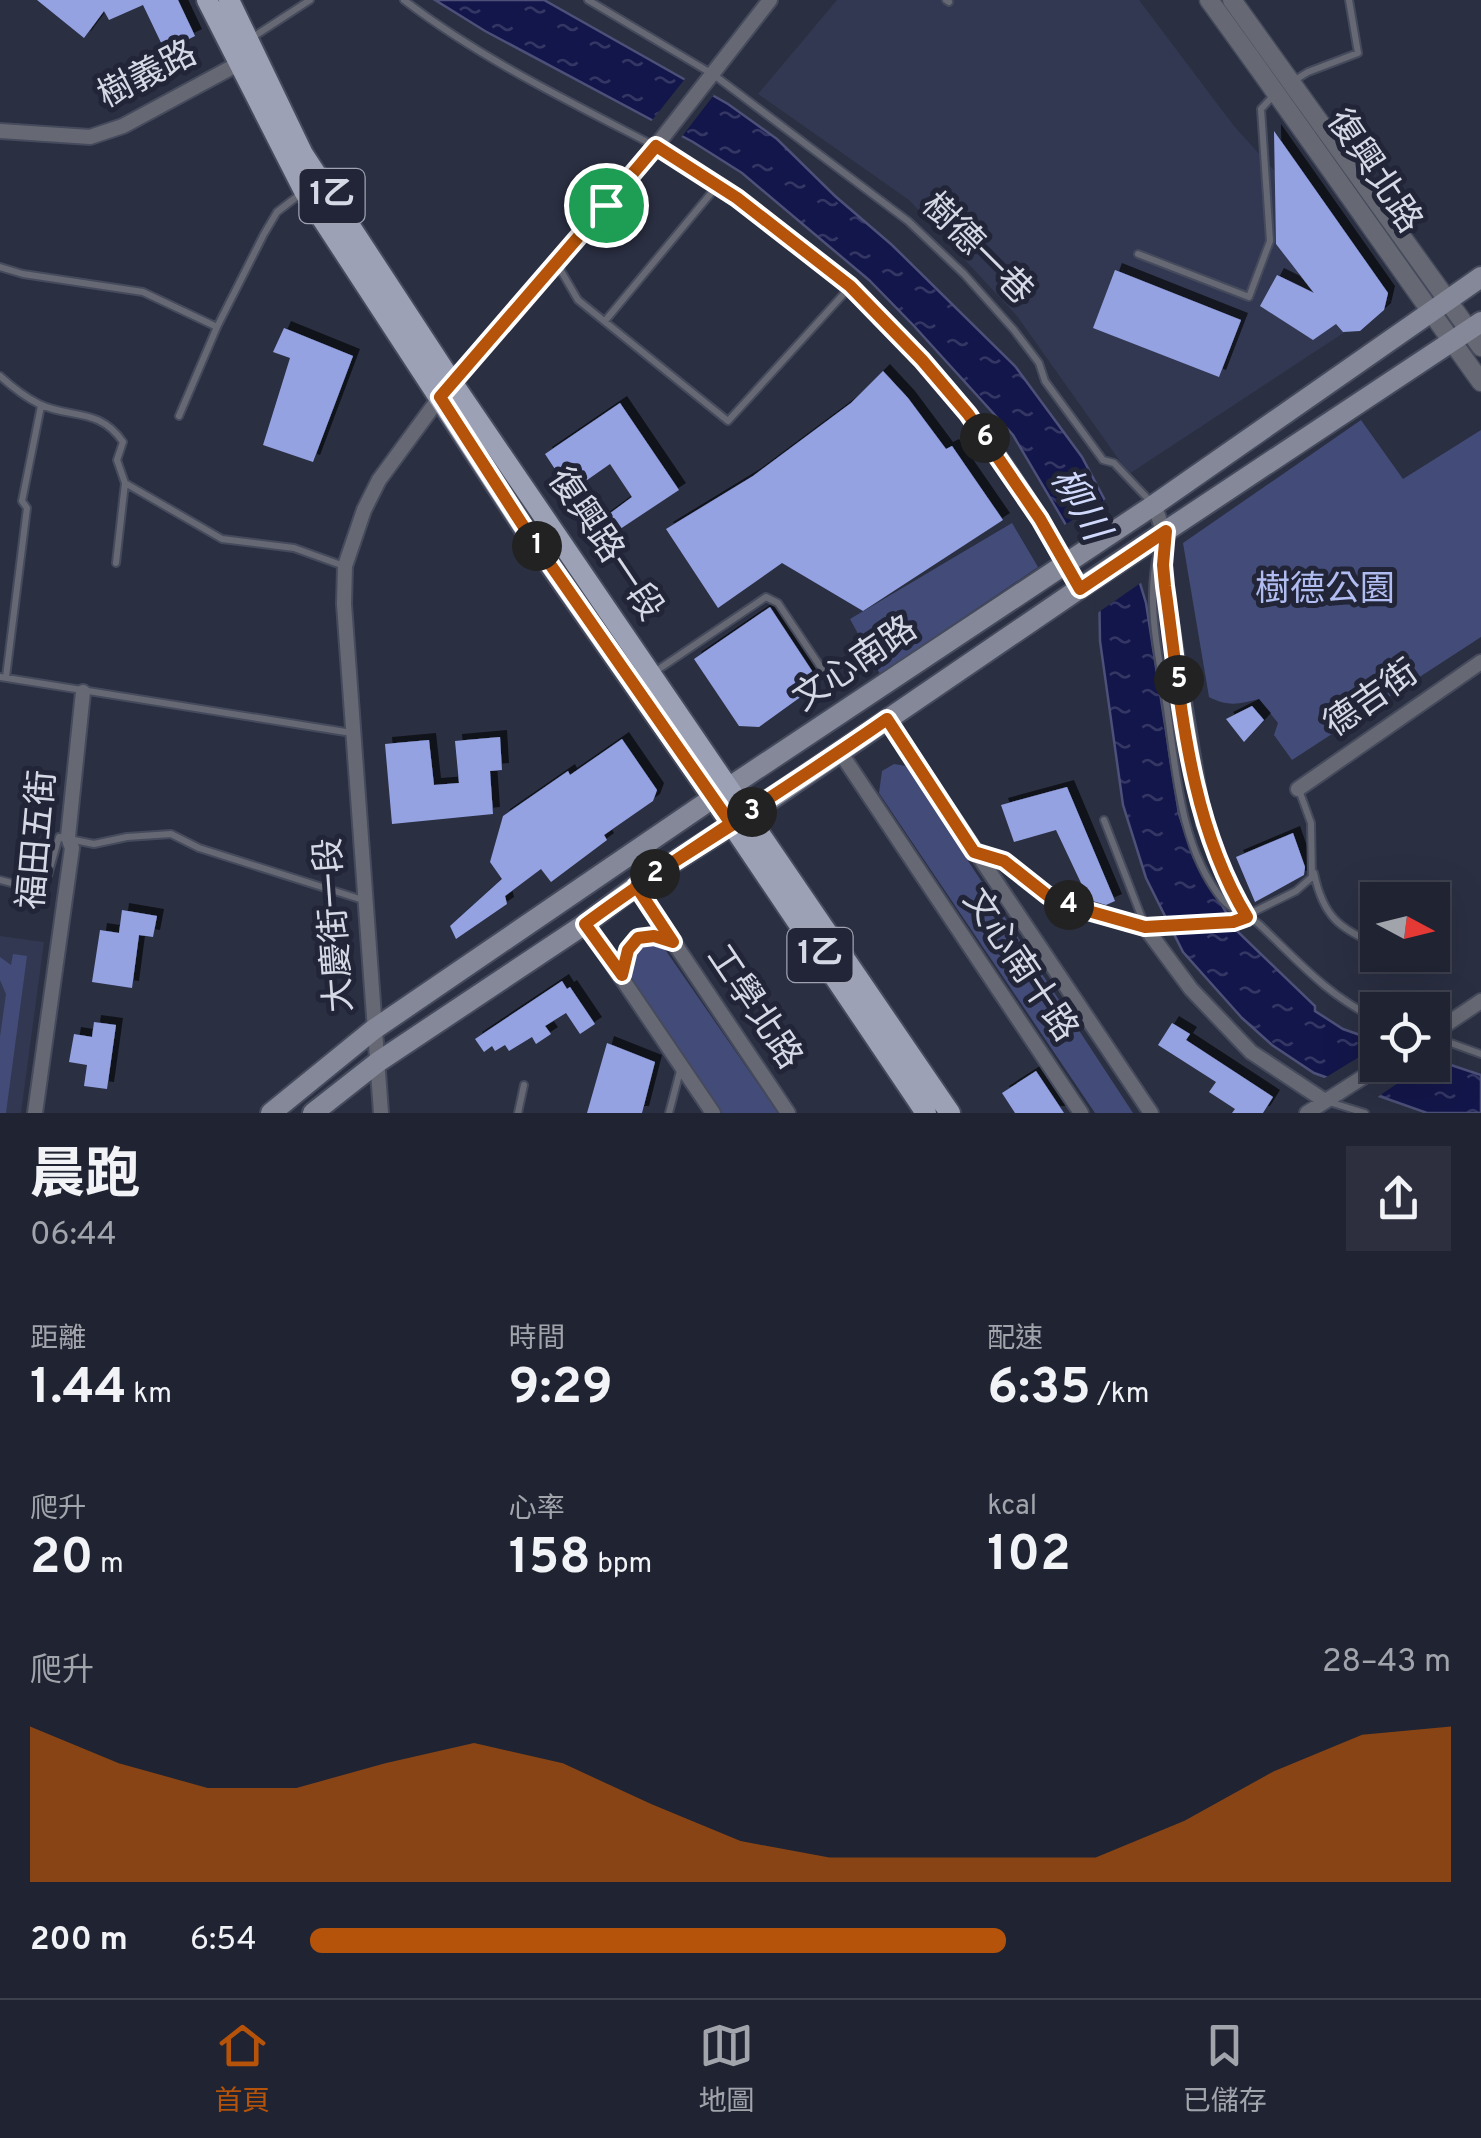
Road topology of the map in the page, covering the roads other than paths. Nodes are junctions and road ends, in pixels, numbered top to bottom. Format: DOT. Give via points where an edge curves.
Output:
graph roads {
  1 [pos="208,0"];
  2 [pos="228,0"];
  3 [pos="310,0"];
  4 [pos="404,0"];
  5 [pos="588,0"];
  6 [pos="1209,0"];
  7 [pos="1232,0"];
  8 [pos="1349,0"];
  9 [pos="766,2"];
  10 [pos="248,41"];
  11 [pos="238,64"];
  12 [pos="710,80"];
  13 [pos="1284,87"];
  14 [pos="0,131"];
  15 [pos="658,143"];
  16 [pos="718,185"];
  17 [pos="304,191"];
  18 [pos="1138,254"];
  19 [pos="557,264"];
  20 [pos="0,267"];
  21 [pos="1481,277"];
  22 [pos="850,286"];
  23 [pos="1439,307"];
  24 [pos="605,321"];
  25 [pos="217,327"];
  26 [pos="1471,335"];
  27 [pos="0,376"];
  28 [pos="1481,382"];
  29 [pos="446,390"];
  30 [pos="41,406"];
  31 [pos="180,416"];
  32 [pos="125,483"];
  33 [pos="1154,505"];
  34 [pos="1166,531"];
  35 [pos="1070,560"];
  36 [pos="116,563"];
  37 [pos="345,566"];
  38 [pos="1084,585"];
  39 [pos="1481,662"];
  40 [pos="652,674"];
  41 [pos="3,677"];
  42 [pos="828,678"];
  43 [pos="83,692"];
  44 [pos="887,719"];
  45 [pos="353,733"];
  46 [pos="840,752"];
  47 [pos="1298,788"];
  48 [pos="722,793"];
  49 [pos="741,819"];
  50 [pos="1104,820"];
  51 [pos="68,837"];
  52 [pos="974,852"];
  53 [pos="1312,862"];
  54 [pos="0,880"];
  55 [pos="636,886"];
  56 [pos="363,900"];
  57 [pos="1240,919"];
  58 [pos="585,924"];
  59 [pos="1152,927"];
  60 [pos="1360,936"];
  61 [pos="673,942"];
  62 [pos="622,975"];
  63 [pos="1481,1001"];
  64 [pos="1360,1010"];
  65 [pos="1450,1024"];
  66 [pos="374,1030"];
  67 [pos="1450,1043"];
  68 [pos="1481,1054"];
  69 [pos="378,1062"];
  70 [pos="681,1067"];
  71 [pos="1360,1079"];
  72 [pos="524,1085"];
  73 [pos="1325,1101"];
  74 [pos="35,1113"];
  75 [pos="271,1113"];
  76 [pos="313,1113"];
  77 [pos="381,1113"];
  78 [pos="518,1113"];
  79 [pos="668,1113"];
  80 [pos="713,1113"];
  81 [pos="788,1113"];
  82 [pos="926,1113"];
  83 [pos="950,1113"];
  84 [pos="1081,1113"];
  85 [pos="1151,1113"];
  86 [pos="1307,1113"];
  87 [pos="1364,1113"];
  1 -- 11 [label="main road, 復興路一段 / 1乙"];
  2 -- 10 [label="main road, 復興路一段 / 1乙"];
  3 -- 10 [label="lane"];
  4 -- 15 [label="lane" via="566,100"];
  5 -- 12 [label="lane, 樹德一巷"];
  6 -- 13 [label="street, 復興北路"];
  7 -- 13 [label="street, 復興北路"];
  8 -- 13 [label="lane" via="1358,53"];
  9 -- 12 [label="street, 大慶街一段"];
  10 -- 11 [label="street, 樹義路"];
  10 -- 29 [label="main road, 復興路一段 / 1乙" via="303,154"];
  11 -- 14 [label="street, 樹義路" via="90,138"];
  11 -- 17 [label="main road, 復興路一段 / 1乙"];
  12 -- 15 [label="street, 大慶街一段"];
  12 -- 33 [label="lane, 樹德一巷" via="908,221 964,274 1039,363 1045,382 1103,460 1114,463"];
  13 -- 18 [label="lane" via="1261,109 1270,241 1249,298"];
  13 -- 23 [label="street, 復興北路"];
  15 -- 16 [label="street"];
  15 -- 19 [label="street, 大慶街一段"];
  16 -- 22 [label="street"];
  16 -- 24 [label="lane"];
  17 -- 25 [label="lane" via="277,212"];
  17 -- 29 [label="main road, 復興路一段 / 1乙"];
  19 -- 24 [label="lane" via="578,300"];
  19 -- 29 [label="street, 大慶街一段"];
  20 -- 25 [label="lane" via="144,292"];
  21 -- 23 [label="main road, 文心南路"];
  22 -- 24 [label="lane" via="728,421"];
  22 -- 35 [label="street" via="968,414"];
  23 -- 26 [label="street, 復興北路"];
  23 -- 33 [label="main road, 文心南路"];
  25 -- 31 [label="lane"];
  26 -- 28 [label="street, 復興北路"];
  26 -- 34 [label="main road, 文心南路"];
  27 -- 30 [label="lane"];
  29 -- 37 [label="street, 大慶街一段" via="379,480"];
  29 -- 40 [label="main road, 復興路一段 / 1乙"];
  29 -- 48 [label="main road, 復興路一段 / 1乙" via="522,524"];
  30 -- 32 [label="lane" via="96,418 117,433"];
  30 -- 41 [label="lane" via="22,501 27,508"];
  32 -- 36 [label="lane"];
  32 -- 37 [label="lane" via="222,538 294,548"];
  33 -- 34 [label="street"];
  33 -- 35 [label="main road, 文心南路"];
  34 -- 38 [label="main road, 文心南路"];
  34 -- 57 [label="street" via="1165,586 1204,824"];
  35 -- 38 [label="street"];
  35 -- 48 [label="main road, 文心南路"];
  37 -- 45 [label="street, 大慶街一段"];
  38 -- 44 [label="main road, 文心南路"];
  39 -- 47 [label="street, 德吉街"];
  40 -- 42 [label="lane" via="766,597 778,603"];
  40 -- 48 [label="main road, 復興路一段 / 1乙"];
  41 -- 43 [label="lane"];
  43 -- 45 [label="lane"];
  43 -- 51 [label="street, 福田五街"];
  44 -- 46 [label="main road, 文心南路"];
  44 -- 52 [label="street, 文心南十路"];
  45 -- 56 [label="street, 大慶街一段"];
  46 -- 49 [label="main road, 文心南路"];
  46 -- 84 [label="street, 文心南十路"];
  47 -- 53 [label="lane" via="1311,823"];
  48 -- 49 [label="main road, 復興路一段 / 1乙"];
  48 -- 66 [label="main road, 文心南路"];
  49 -- 55 [label="main road, 文心南路"];
  49 -- 82 [label="main road, 復興路一段 / 1乙"];
  49 -- 83 [label="main road, 復興路一段 / 1乙"];
  50 -- 59 [label="lane"];
  51 -- 54 [label="lane" via="59,837 48,875 30,888"];
  51 -- 56 [label="lane" via="94,844 171,834"];
  51 -- 74 [label="street, 福田五街" via="72,848"];
  52 -- 59 [label="street" via="1004,861 1074,907"];
  52 -- 85 [label="street, 文心南十路"];
  53 -- 57 [label="lane" via="1306,884"];
  53 -- 60 [label="lane" via="1326,909 1339,926"];
  55 -- 58 [label="main road, 文心南路"];
  55 -- 61 [label="street, 工學北路"];
  56 -- 66 [label="street, 大慶街一段"];
  57 -- 59 [label="street"];
  57 -- 64 [label="lane" via="1256,922 1328,991"];
  58 -- 62 [label="street"];
  58 -- 69 [label="main road, 文心南路"];
  59 -- 73 [label="street" via="1191,989 1252,1052"];
  61 -- 62 [label="lane" via="638,938"];
  61 -- 81 [label="street, 工學北路"];
  62 -- 70 [label="street"];
  63 -- 65 [label="street"];
  66 -- 69 [label="street, 大慶街一段"];
  66 -- 75 [label="main road, 文心南路"];
  67 -- 68 [label="lane"];
  69 -- 76 [label="main road, 文心南路"];
  69 -- 77 [label="street, 大慶街一段"];
  70 -- 79 [label="lane"];
  70 -- 80 [label="street"];
  71 -- 73 [label="street"];
  72 -- 78 [label="lane"];
  73 -- 86 [label="street"];
  73 -- 87 [label="lane"];
}
